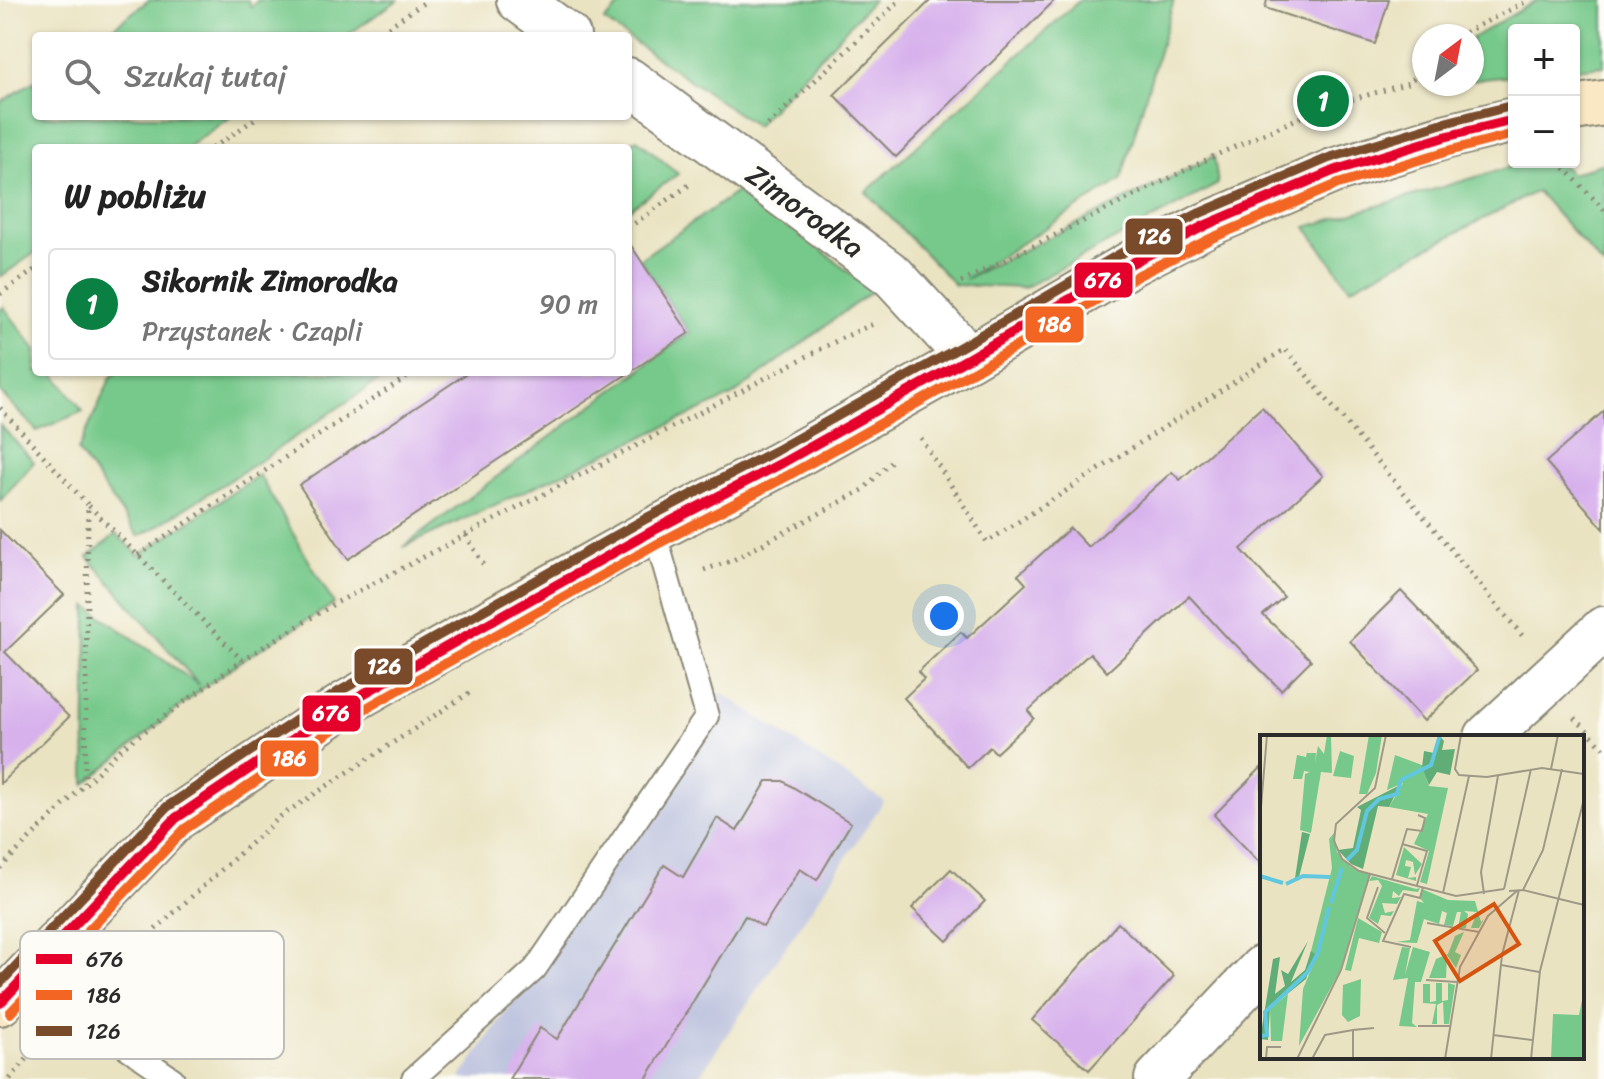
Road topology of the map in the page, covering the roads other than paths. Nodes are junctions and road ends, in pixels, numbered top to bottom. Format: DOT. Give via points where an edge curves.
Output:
graph roads {
  1 [pos="519,0"];
  2 [pos="563,32"];
  3 [pos="632,83"];
  4 [pos="1508,121"];
  5 [pos="969,358"];
  6 [pos="654,530"];
  7 [pos="1604,629"];
  8 [pos="1489,735"];
  9 [pos="68,931"];
  10 [pos="1260,970"];
  11 [pos="143,1059"];
  12 [pos="173,1079"];
  13 [pos="413,1079"];
  14 [pos="1157,1079"];
  1 -- 2 [label="street"];
  3 -- 5 [label="street, Zimorodka" via="893,276"];
  4 -- 5 [label="street" via="1333,171 1221,218 1120,269"];
  5 -- 6 [label="street"];
  6 -- 9 [label="street" via="347,703 176,818"];
  6 -- 13 [label="lane" via="707,716 535,969"];
  7 -- 8 [label="street"];
  10 -- 14 [label="street"];
  11 -- 12 [label="lane"];
}
